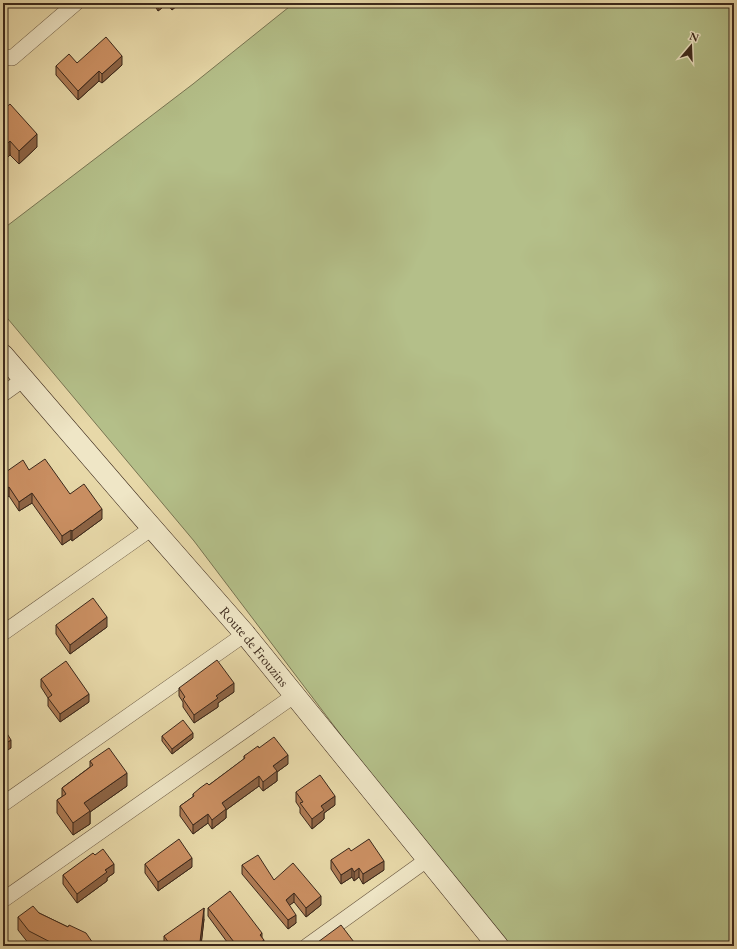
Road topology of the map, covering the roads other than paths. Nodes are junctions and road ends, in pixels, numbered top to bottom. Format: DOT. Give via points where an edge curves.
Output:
graph roads {
  1 [pos="76,3"];
  2 [pos="3,57"];
  3 [pos="3,355"];
  4 [pos="24,379"];
  5 [pos="3,394"];
  6 [pos="152,528"];
  7 [pos="3,632"];
  8 [pos="245,634"];
  9 [pos="295,695"];
  10 [pos="3,804"];
  11 [pos="428,860"];
  12 [pos="3,900"];
  13 [pos="307,946"];
  14 [pos="498,946"];
  1 -- 2 [label="street" via="12,58"];
  3 -- 4 [label="main road, Route de Frouzins"];
  4 -- 5 [label="street"];
  4 -- 6 [label="main road, Route de Frouzins"];
  6 -- 7 [label="street"];
  6 -- 8 [label="main road, Route de Frouzins"];
  8 -- 9 [label="main road, Route de Frouzins"];
  8 -- 10 [label="street"];
  9 -- 11 [label="main road, Route de Frouzins"];
  9 -- 12 [label="street"];
  11 -- 13 [label="street"];
  11 -- 14 [label="main road, Route de Frouzins"];
}
